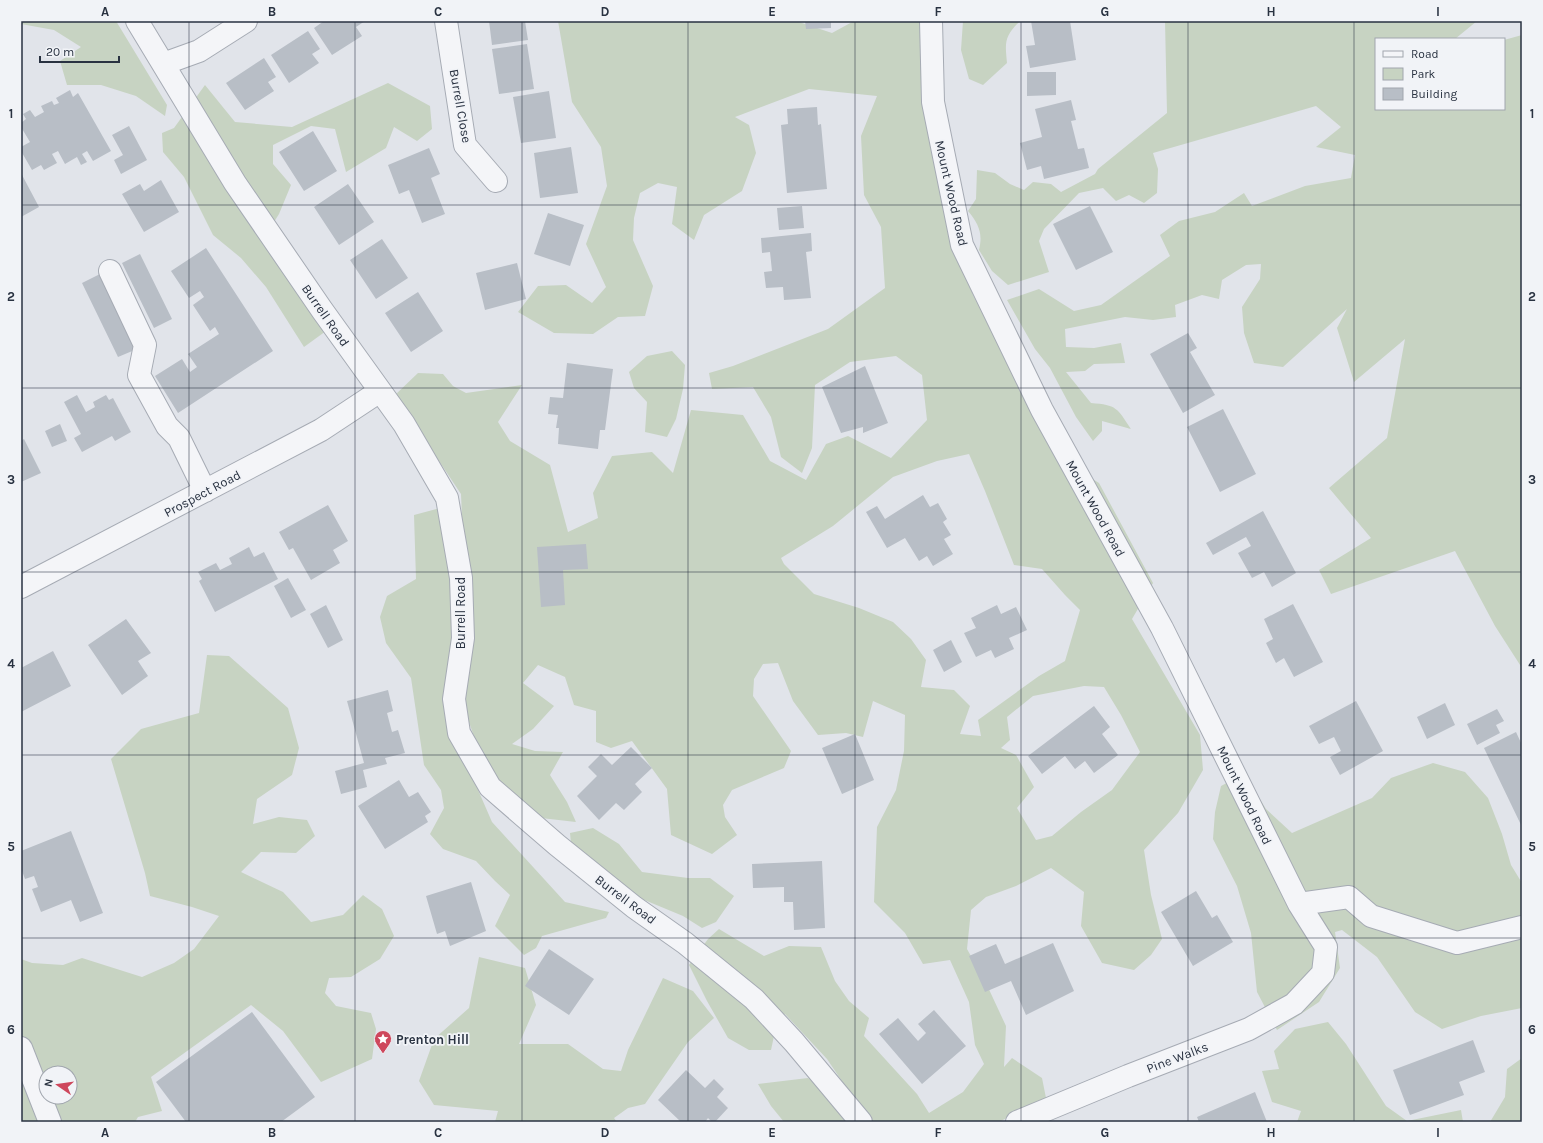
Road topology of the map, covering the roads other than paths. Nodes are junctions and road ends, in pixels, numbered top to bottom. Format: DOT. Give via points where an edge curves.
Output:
graph roads {
  1 [pos="137,21"];
  2 [pos="246,21"];
  3 [pos="446,21"];
  4 [pos="931,21"];
  5 [pos="163,64"];
  6 [pos="496,181"];
  7 [pos="110,271"];
  8 [pos="380,390"];
  9 [pos="205,491"];
  10 [pos="21,588"];
  11 [pos="1299,904"];
  12 [pos="1522,927"];
  13 [pos="1323,973"];
  14 [pos="21,1048"];
  15 [pos="50,1122"];
  16 [pos="861,1122"];
  17 [pos="1017,1122"];
  1 -- 5 [label="street, Burrell Road"];
  2 -- 5 [label="street" via="199,50"];
  3 -- 6 [label="street, Burrell Close" via="465,145"];
  4 -- 11 [label="street, Mount Wood Road" via="933,102 962,245 1042,410 1162,628"];
  5 -- 8 [label="street, Burrell Road" via="234,182"];
  7 -- 9 [label="street" via="145,345 140,375 167,426 179,438"];
  8 -- 9 [label="street, Prospect Road" via="321,430"];
  8 -- 16 [label="street, Burrell Road" via="404,424 448,498 461,578 463,638 454,698 459,733 490,787 634,907 685,943 754,999"];
  9 -- 10 [label="street, Prospect Road"];
  11 -- 12 [label="street" via="1349,897 1371,916 1457,943"];
  11 -- 13 [label="street, Mount Wood Road" via="1326,947"];
  13 -- 17 [label="street, Pine Walks" via="1294,1004 1249,1029"];
  14 -- 15 [label="street"];
}
